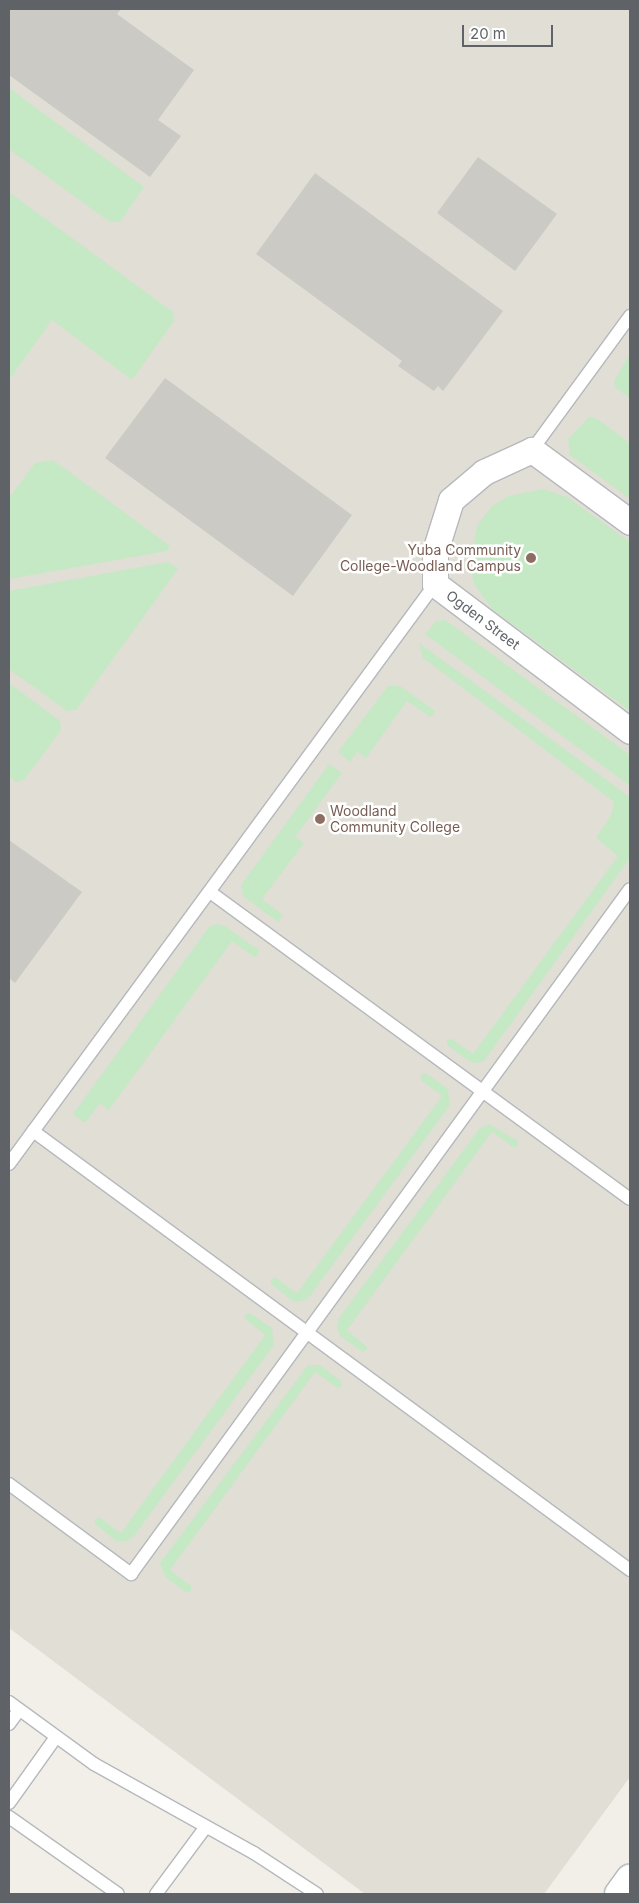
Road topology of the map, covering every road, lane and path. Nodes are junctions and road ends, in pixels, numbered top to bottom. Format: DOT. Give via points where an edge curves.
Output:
graph roads {
  1 [pos="630,316"];
  2 [pos="532,450"];
  3 [pos="630,522"];
  4 [pos="435,584"];
  5 [pos="630,731"];
  6 [pos="630,889"];
  7 [pos="210,892"];
  8 [pos="481,1093"];
  9 [pos="33,1131"];
  10 [pos="9,1164"];
  11 [pos="630,1199"];
  12 [pos="306,1332"];
  13 [pos="9,1484"];
  14 [pos="630,1570"];
  15 [pos="14,1706"];
  16 [pos="9,1724"];
  17 [pos="56,1737"];
  18 [pos="9,1803"];
  19 [pos="9,1816"];
  20 [pos="205,1828"];
  21 [pos="630,1879"];
  22 [pos="118,1894"];
  23 [pos="156,1894"];
  24 [pos="317,1894"];
  25 [pos="619,1894"];
  1 -- 2 [label="lane"];
  2 -- 3 [label="street"];
  2 -- 4 [label="street, Ogden Street" via="484,472 451,500 435,550"];
  4 -- 5 [label="street, Ogden Street"];
  4 -- 7 [label="lane"];
  6 -- 8 [label="lane"];
  7 -- 8 [label="lane"];
  7 -- 9 [label="lane"];
  8 -- 11 [label="lane"];
  8 -- 12 [label="lane"];
  9 -- 10 [label="lane"];
  9 -- 12 [label="lane"];
  12 -- 13 [label="lane" via="131,1574"];
  12 -- 14 [label="lane"];
  15 -- 16 [label="lane"];
  15 -- 17 [label="lane"];
  17 -- 18 [label="lane"];
  17 -- 20 [label="lane"];
  19 -- 22 [label="lane"];
  20 -- 23 [label="lane"];
  20 -- 24 [label="lane" via="254,1853"];
  21 -- 25 [label="main road"];
}
